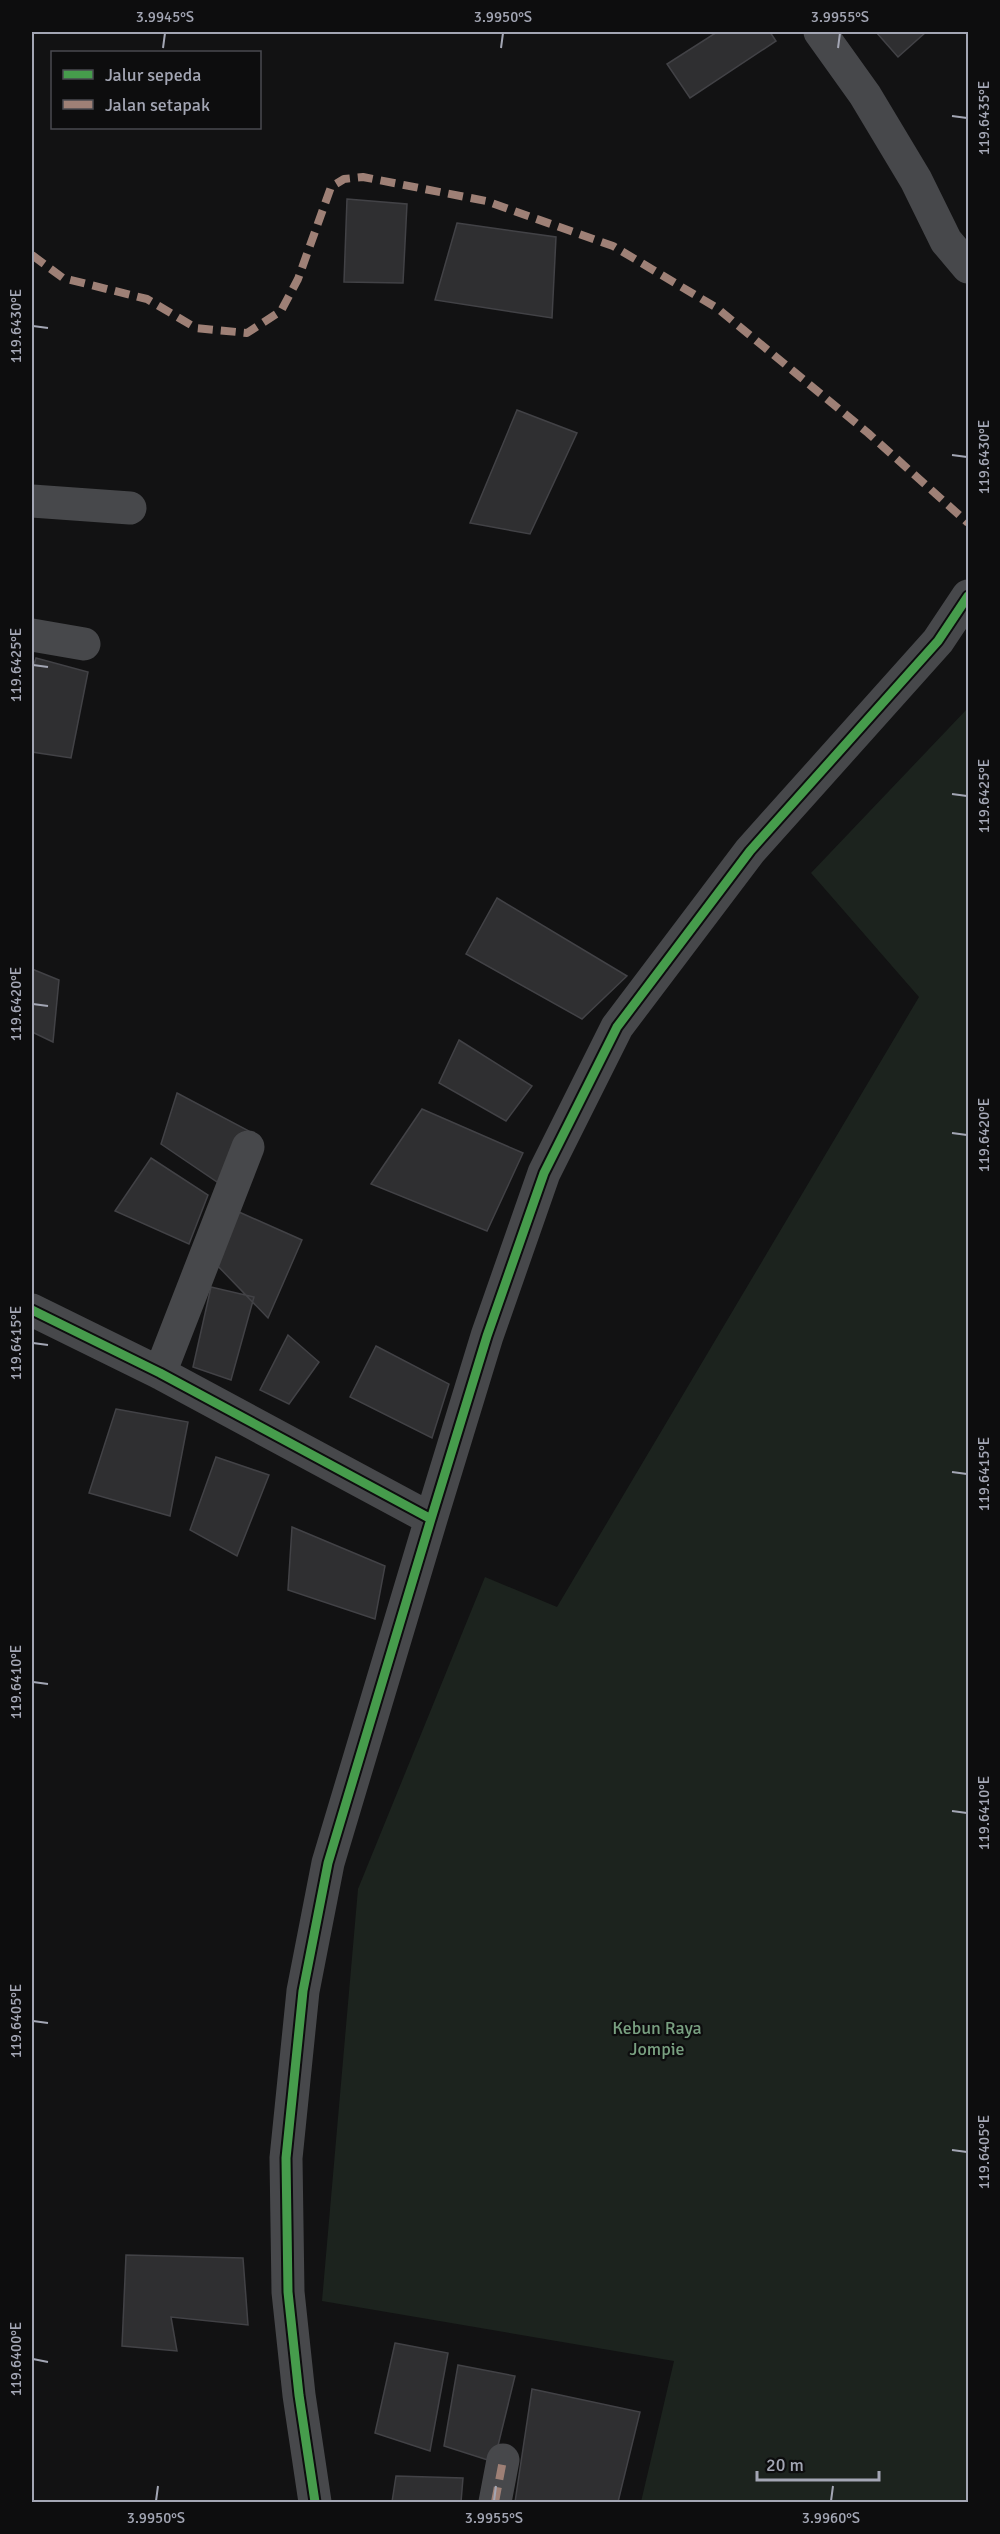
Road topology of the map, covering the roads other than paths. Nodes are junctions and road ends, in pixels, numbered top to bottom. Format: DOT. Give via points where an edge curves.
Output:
graph roads {
  1 [pos="820,32"];
  2 [pos="969,267"];
  3 [pos="32,501"];
  4 [pos="130,508"];
  5 [pos="969,596"];
  6 [pos="32,635"];
  7 [pos="84,644"];
  8 [pos="248,1147"];
  9 [pos="32,1310"];
  10 [pos="160,1373"];
  11 [pos="431,1519"];
  12 [pos="503,2460"];
  13 [pos="315,2502"];
  14 [pos="495,2502"];
  1 -- 2 [label="street" via="865,94 916,180 946,241"];
  3 -- 4 [label="street"];
  5 -- 11 [label="street" via="939,641 750,851 617,1027 544,1173 487,1336"];
  6 -- 7 [label="street"];
  8 -- 10 [label="street"];
  9 -- 10 [label="street"];
  10 -- 11 [label="street"];
  11 -- 13 [label="street" via="328,1863 303,1991 286,2158 288,2292 298,2395"];
  12 -- 14 [label="street"];
}
